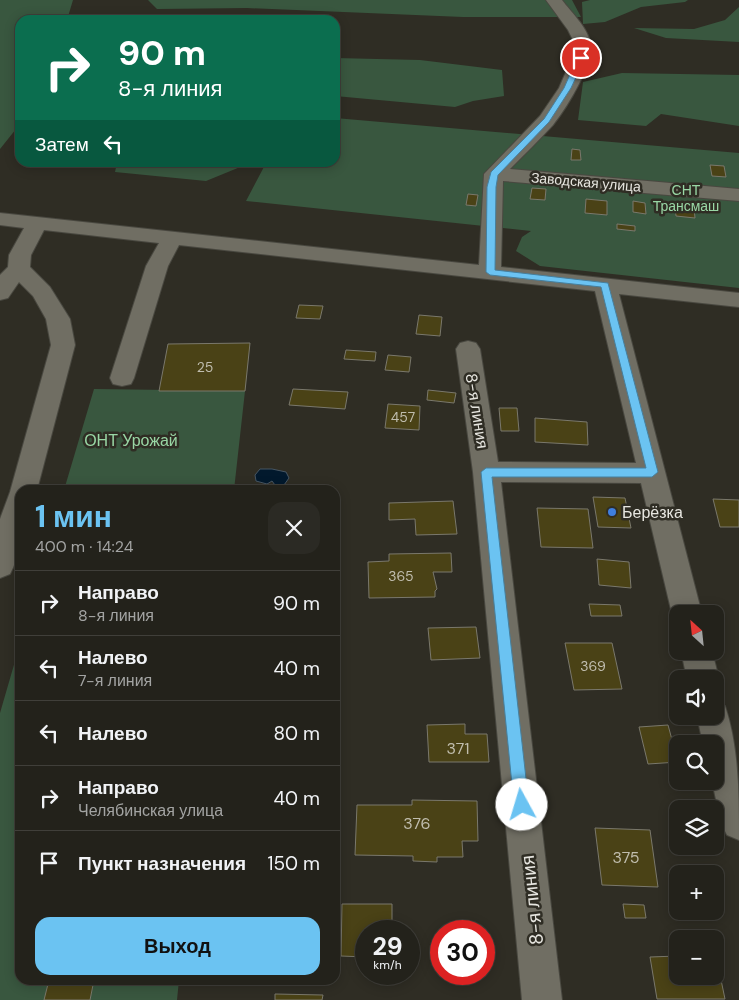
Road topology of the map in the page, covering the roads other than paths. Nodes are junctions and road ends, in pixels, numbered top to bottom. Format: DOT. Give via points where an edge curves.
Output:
graph roads {
  1 [pos="554,0"];
  2 [pos="494,174"];
  3 [pos="739,195"];
  4 [pos="0,219"];
  5 [pos="37,223"];
  6 [pos="172,238"];
  7 [pos="19,269"];
  8 [pos="490,272"];
  9 [pos="605,285"];
  10 [pos="0,294"];
  11 [pos="739,300"];
  12 [pos="468,349"];
  13 [pos="122,378"];
  14 [pos="486,472"];
  15 [pos="652,472"];
  16 [pos="24,485"];
  17 [pos="15,516"];
  18 [pos="0,566"];
  19 [pos="685,605"];
  20 [pos="714,725"];
  21 [pos="739,823"];
  22 [pos="542,1000"];
  1 -- 2 [label="street" via="582,42 581,58 568,88 547,120"];
  2 -- 3 [label="street, Заводская улица"];
  2 -- 8 [label="street"];
  4 -- 5 [label="street"];
  5 -- 6 [label="street"];
  5 -- 7 [label="street" via="20,255"];
  6 -- 8 [label="street"];
  6 -- 13 [label="street" via="157,266"];
  7 -- 10 [label="street"];
  7 -- 16 [label="street" via="42,292 58,319 63,345"];
  8 -- 9 [label="street"];
  9 -- 11 [label="street"];
  9 -- 15 [label="street"];
  12 -- 14 [label="street, 8-я линия"];
  14 -- 15 [label="street, 8-я линия"];
  14 -- 22 [label="street, 8-я линия"];
  15 -- 19 [label="street"];
  17 -- 18 [label="street"];
  20 -- 21 [label="street"];
}
